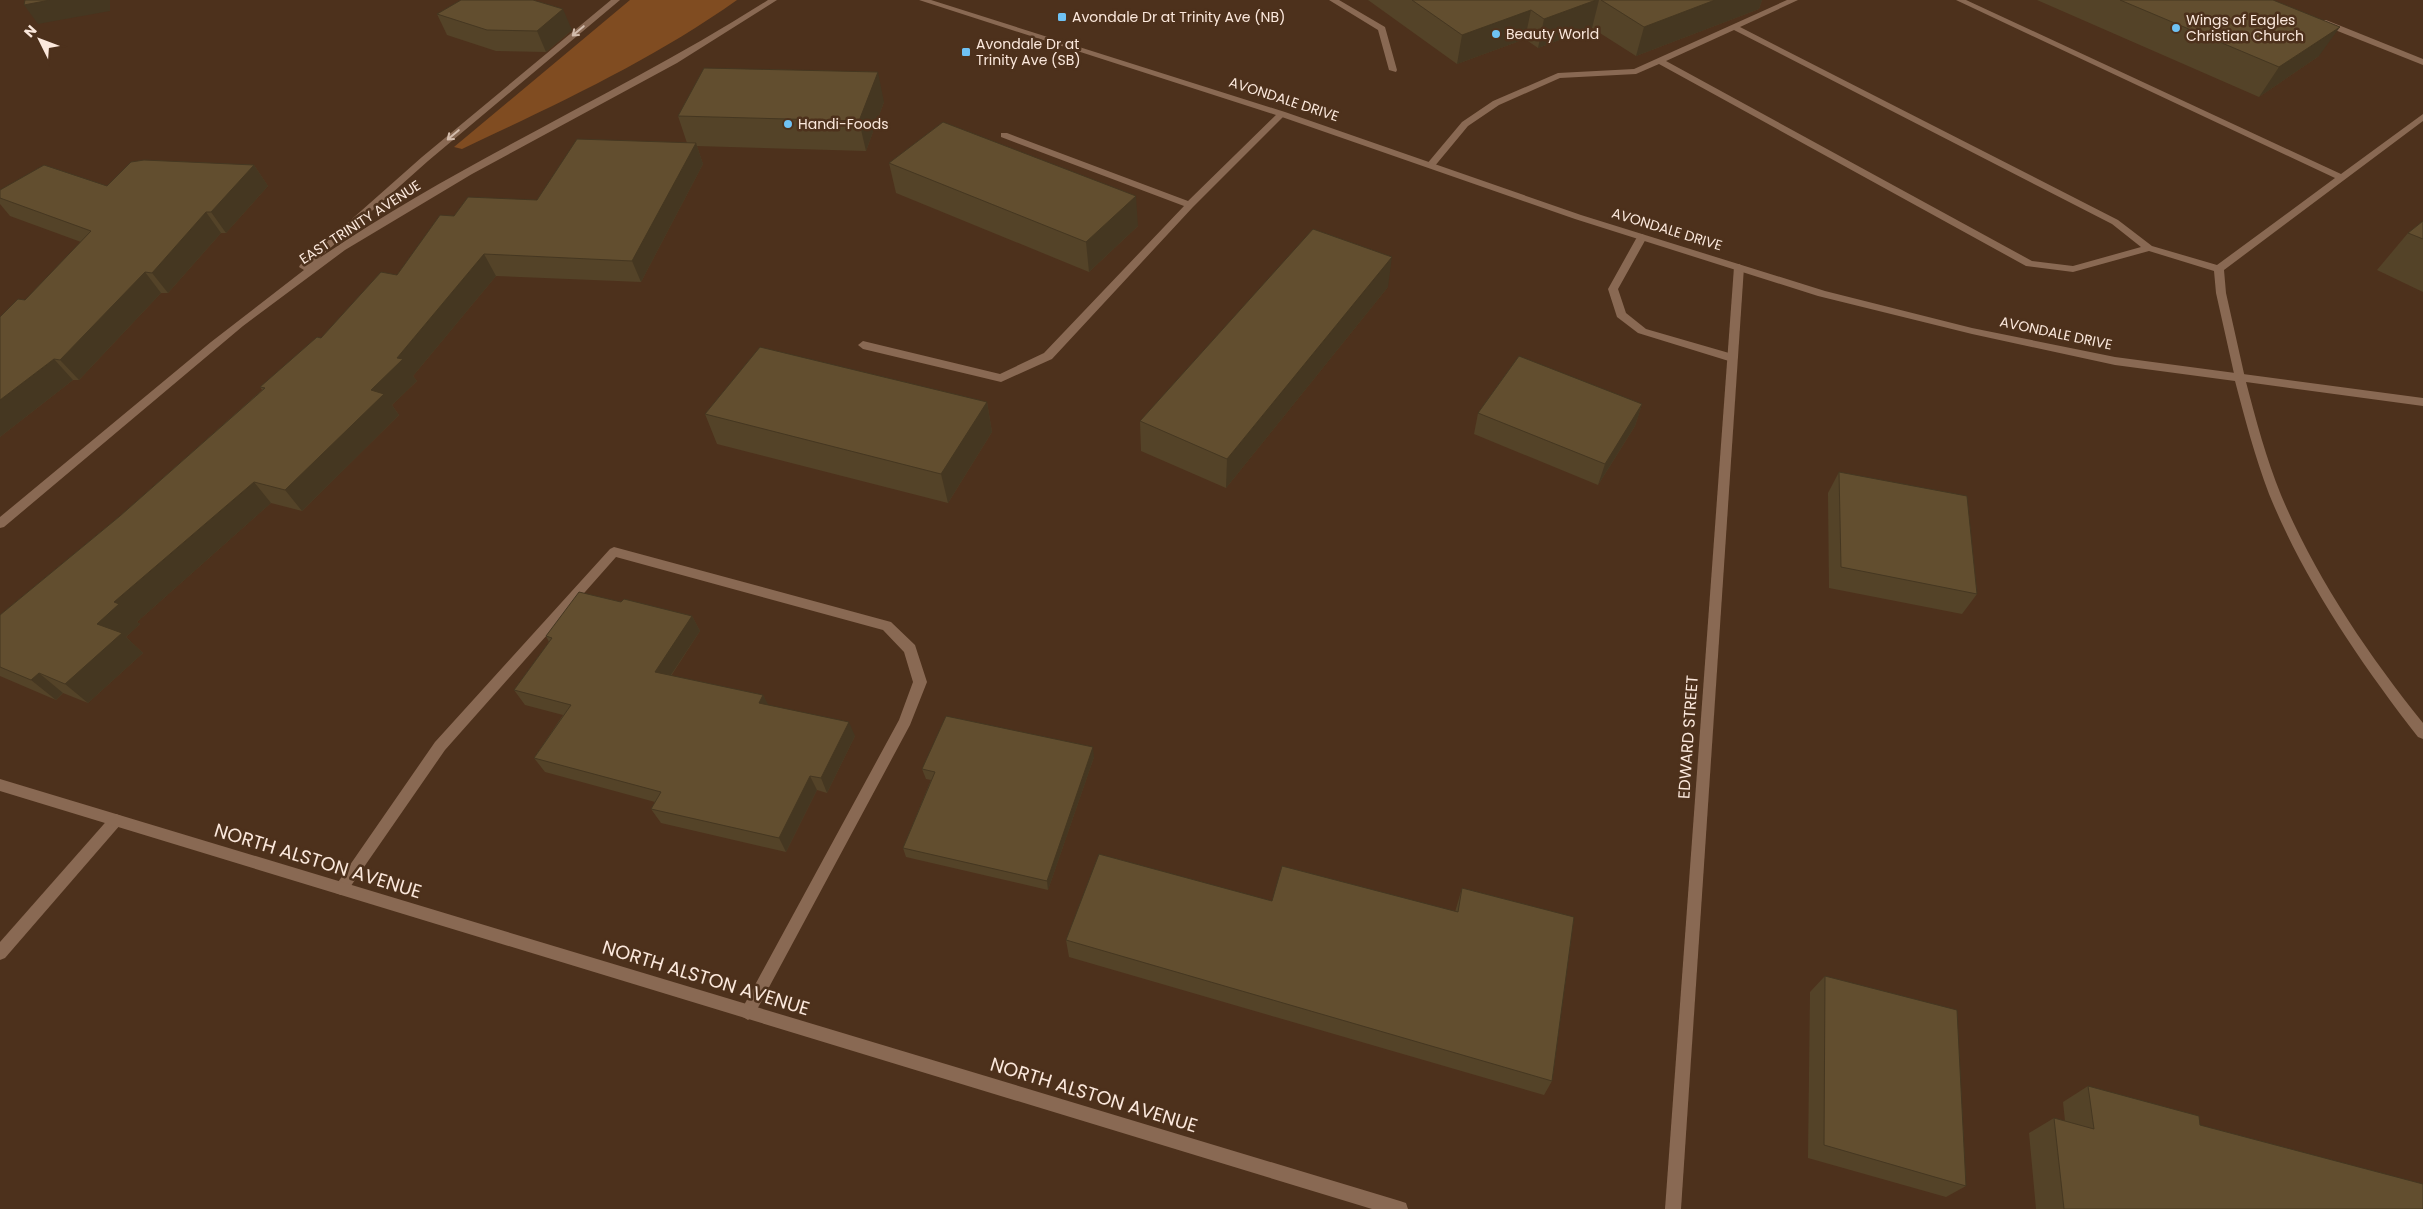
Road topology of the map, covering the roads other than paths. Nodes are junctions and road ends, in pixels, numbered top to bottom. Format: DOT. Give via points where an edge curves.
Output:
graph roads {
  1 [pos="616,0"];
  2 [pos="773,0"];
  3 [pos="923,0"];
  4 [pos="1333,0"];
  5 [pos="1794,0"];
  6 [pos="1960,0"];
  7 [pos="2313,18"];
  8 [pos="1734,27"];
  9 [pos="1659,60"];
  10 [pos="2423,62"];
  11 [pos="1393,70"];
  12 [pos="1282,114"];
  13 [pos="2423,117"];
  14 [pos="1004,135"];
  15 [pos="1431,164"];
  16 [pos="2341,178"];
  17 [pos="1190,205"];
  18 [pos="1642,237"];
  19 [pos="2149,248"];
  20 [pos="1739,268"];
  21 [pos="2219,269"];
  22 [pos="266,302"];
  23 [pos="863,345"];
  24 [pos="1732,358"];
  25 [pos="2240,378"];
  26 [pos="2423,402"];
  27 [pos="0,524"];
  28 [pos="2423,733"];
  29 [pos="0,785"];
  30 [pos="116,820"];
  31 [pos="342,888"];
  32 [pos="0,953"];
  33 [pos="748,1012"];
  34 [pos="1400,1209"];
  35 [pos="1673,1209"];
  1 -- 22 [label="street, one-way" via="425,159"];
  2 -- 22 [label="street, EAST TRINITY AVENUE" via="660,70 455,179 367,232"];
  3 -- 12 [label="street, AVONDALE DRIVE"];
  4 -- 11 [label="street" via="1382,29"];
  5 -- 8 [label="street"];
  6 -- 16 [label="street"];
  7 -- 10 [label="street"];
  8 -- 9 [label="street"];
  8 -- 19 [label="street" via="2115,222"];
  9 -- 15 [label="street" via="1636,71 1558,76 1496,104 1465,124"];
  9 -- 19 [label="street" via="2030,264 2073,270"];
  12 -- 15 [label="street, AVONDALE DRIVE"];
  12 -- 17 [label="street"];
  13 -- 16 [label="street"];
  14 -- 17 [label="street"];
  15 -- 18 [label="street, AVONDALE DRIVE"];
  16 -- 21 [label="street"];
  17 -- 23 [label="street" via="1048,356 1002,378"];
  18 -- 20 [label="street, AVONDALE DRIVE"];
  18 -- 24 [label="street" via="1613,289 1621,315 1642,331"];
  19 -- 21 [label="street"];
  20 -- 24 [label="street, EDWARD STREET"];
  20 -- 25 [label="street, AVONDALE DRIVE" via="1830,296 1972,331 2116,361"];
  21 -- 25 [label="street" via="2221,293"];
  22 -- 27 [label="street, EAST TRINITY AVENUE"];
  24 -- 35 [label="street, EDWARD STREET"];
  25 -- 26 [label="street, AVONDALE DRIVE"];
  25 -- 28 [label="street" via="2262,459 2296,540 2353,638"];
  29 -- 30 [label="street, NORTH ALSTON AVENUE"];
  30 -- 31 [label="street, NORTH ALSTON AVENUE"];
  30 -- 32 [label="street"];
  31 -- 33 [label="street, NORTH ALSTON AVENUE"];
  31 -- 33 [label="street" via="440,746 614,552 887,626 910,649 920,682 906,721"];
  33 -- 34 [label="street, NORTH ALSTON AVENUE"];
}
